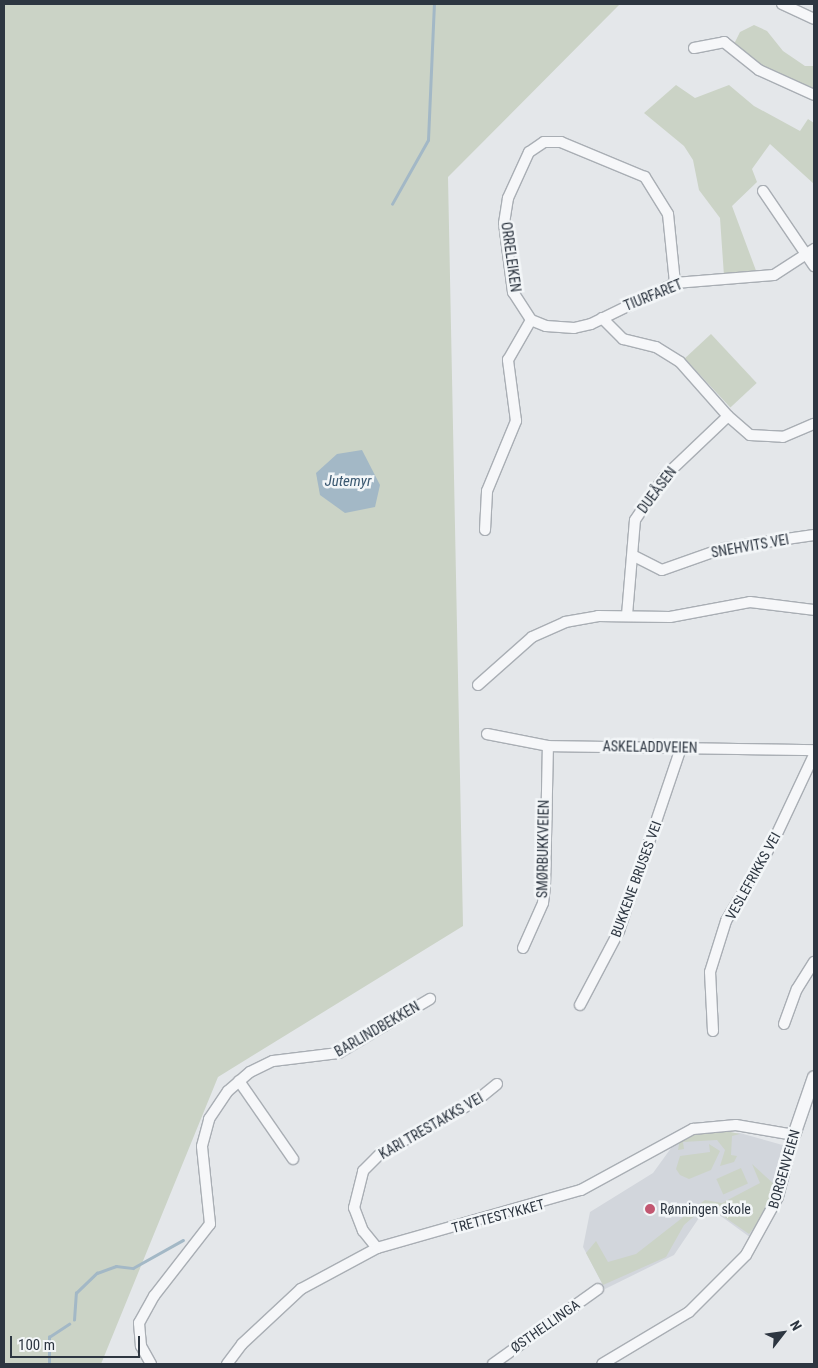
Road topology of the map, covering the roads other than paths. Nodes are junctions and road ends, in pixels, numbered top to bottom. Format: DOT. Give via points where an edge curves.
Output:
graph roads {
  1 [pos="782,4"];
  2 [pos="814,19"];
  3 [pos="694,48"];
  4 [pos="814,95"];
  5 [pos="763,191"];
  6 [pos="814,249"];
  7 [pos="806,257"];
  8 [pos="814,266"];
  9 [pos="675,283"];
  10 [pos="602,318"];
  11 [pos="531,320"];
  12 [pos="728,416"];
  13 [pos="814,424"];
  14 [pos="485,530"];
  15 [pos="814,536"];
  16 [pos="634,556"];
  17 [pos="814,610"];
  18 [pos="626,615"];
  19 [pos="478,685"];
  20 [pos="487,734"];
  21 [pos="548,746"];
  22 [pos="681,748"];
  23 [pos="814,750"];
  24 [pos="814,755"];
  25 [pos="523,948"];
  26 [pos="814,962"];
  27 [pos="430,999"];
  28 [pos="580,1005"];
  29 [pos="784,1024"];
  30 [pos="713,1031"];
  31 [pos="814,1076"];
  32 [pos="239,1081"];
  33 [pos="497,1084"];
  34 [pos="794,1136"];
  35 [pos="293,1159"];
  36 [pos="376,1248"];
  37 [pos="598,1289"];
  38 [pos="151,1364"];
  39 [pos="227,1364"];
  40 [pos="493,1364"];
  41 [pos="602,1364"];
  1 -- 2 [label="street"];
  3 -- 4 [label="street" via="724,42 759,70"];
  5 -- 7 [label="street"];
  6 -- 7 [label="street, TIURFARET"];
  7 -- 8 [label="street"];
  7 -- 9 [label="street, TIURFARET" via="761,278"];
  9 -- 10 [label="street, TIURFARET"];
  9 -- 11 [label="street, ORRELEIKEN" via="668,214 654,186 635,170 561,142 544,142 529,152 516,176 504,223 513,292"];
  10 -- 11 [label="street, TIURFARET" via="574,328 546,326"];
  10 -- 12 [label="street" via="624,339 656,347 680,362"];
  11 -- 14 [label="street" via="508,360 516,421 489,484"];
  12 -- 13 [label="street" via="750,434 770,438"];
  12 -- 16 [label="street, DUEÅSEN" via="664,476 641,509 632,535"];
  15 -- 16 [label="street, SNEHVITS VEI" via="724,548 662,570"];
  16 -- 18 [label="street, DUEÅSEN"];
  17 -- 18 [label="street" via="750,602 670,617"];
  18 -- 19 [label="street" via="546,628"];
  20 -- 21 [label="street, ASKELADDVEIEN"];
  21 -- 22 [label="street, ASKELADDVEIEN"];
  21 -- 25 [label="street, SMØRBUKKVEIEN" via="543,904"];
  22 -- 23 [label="street, ASKELADDVEIEN"];
  22 -- 28 [label="street, BUKKENE BRUSES VEI" via="619,931"];
  24 -- 30 [label="street, VESLEFRIKKS VEI" via="774,840 726,921 710,972"];
  26 -- 29 [label="street" via="797,989"];
  27 -- 32 [label="street, BARLINDBEKKEN" via="331,1056 284,1058"];
  31 -- 34 [label="street, BORGENVEIEN"];
  32 -- 35 [label="street"];
  32 -- 38 [label="street, BARLINDBEKKEN" via="210,1118 203,1141 210,1224 154,1296 140,1323 142,1346"];
  33 -- 36 [label="street, KARI TRESTAKKS VEI" via="476,1101 381,1153 363,1171 354,1195 355,1214"];
  34 -- 36 [label="street, TRETTESTYKKET" via="736,1125 693,1129 658,1144 600,1182 563,1197"];
  34 -- 41 [label="street, BORGENVEIEN" via="778,1197 746,1255 689,1312"];
  36 -- 39 [label="street, TRETTESTYKKET" via="301,1289 242,1344"];
  37 -- 40 [label="street, ØSTHELLINGA"];
}
